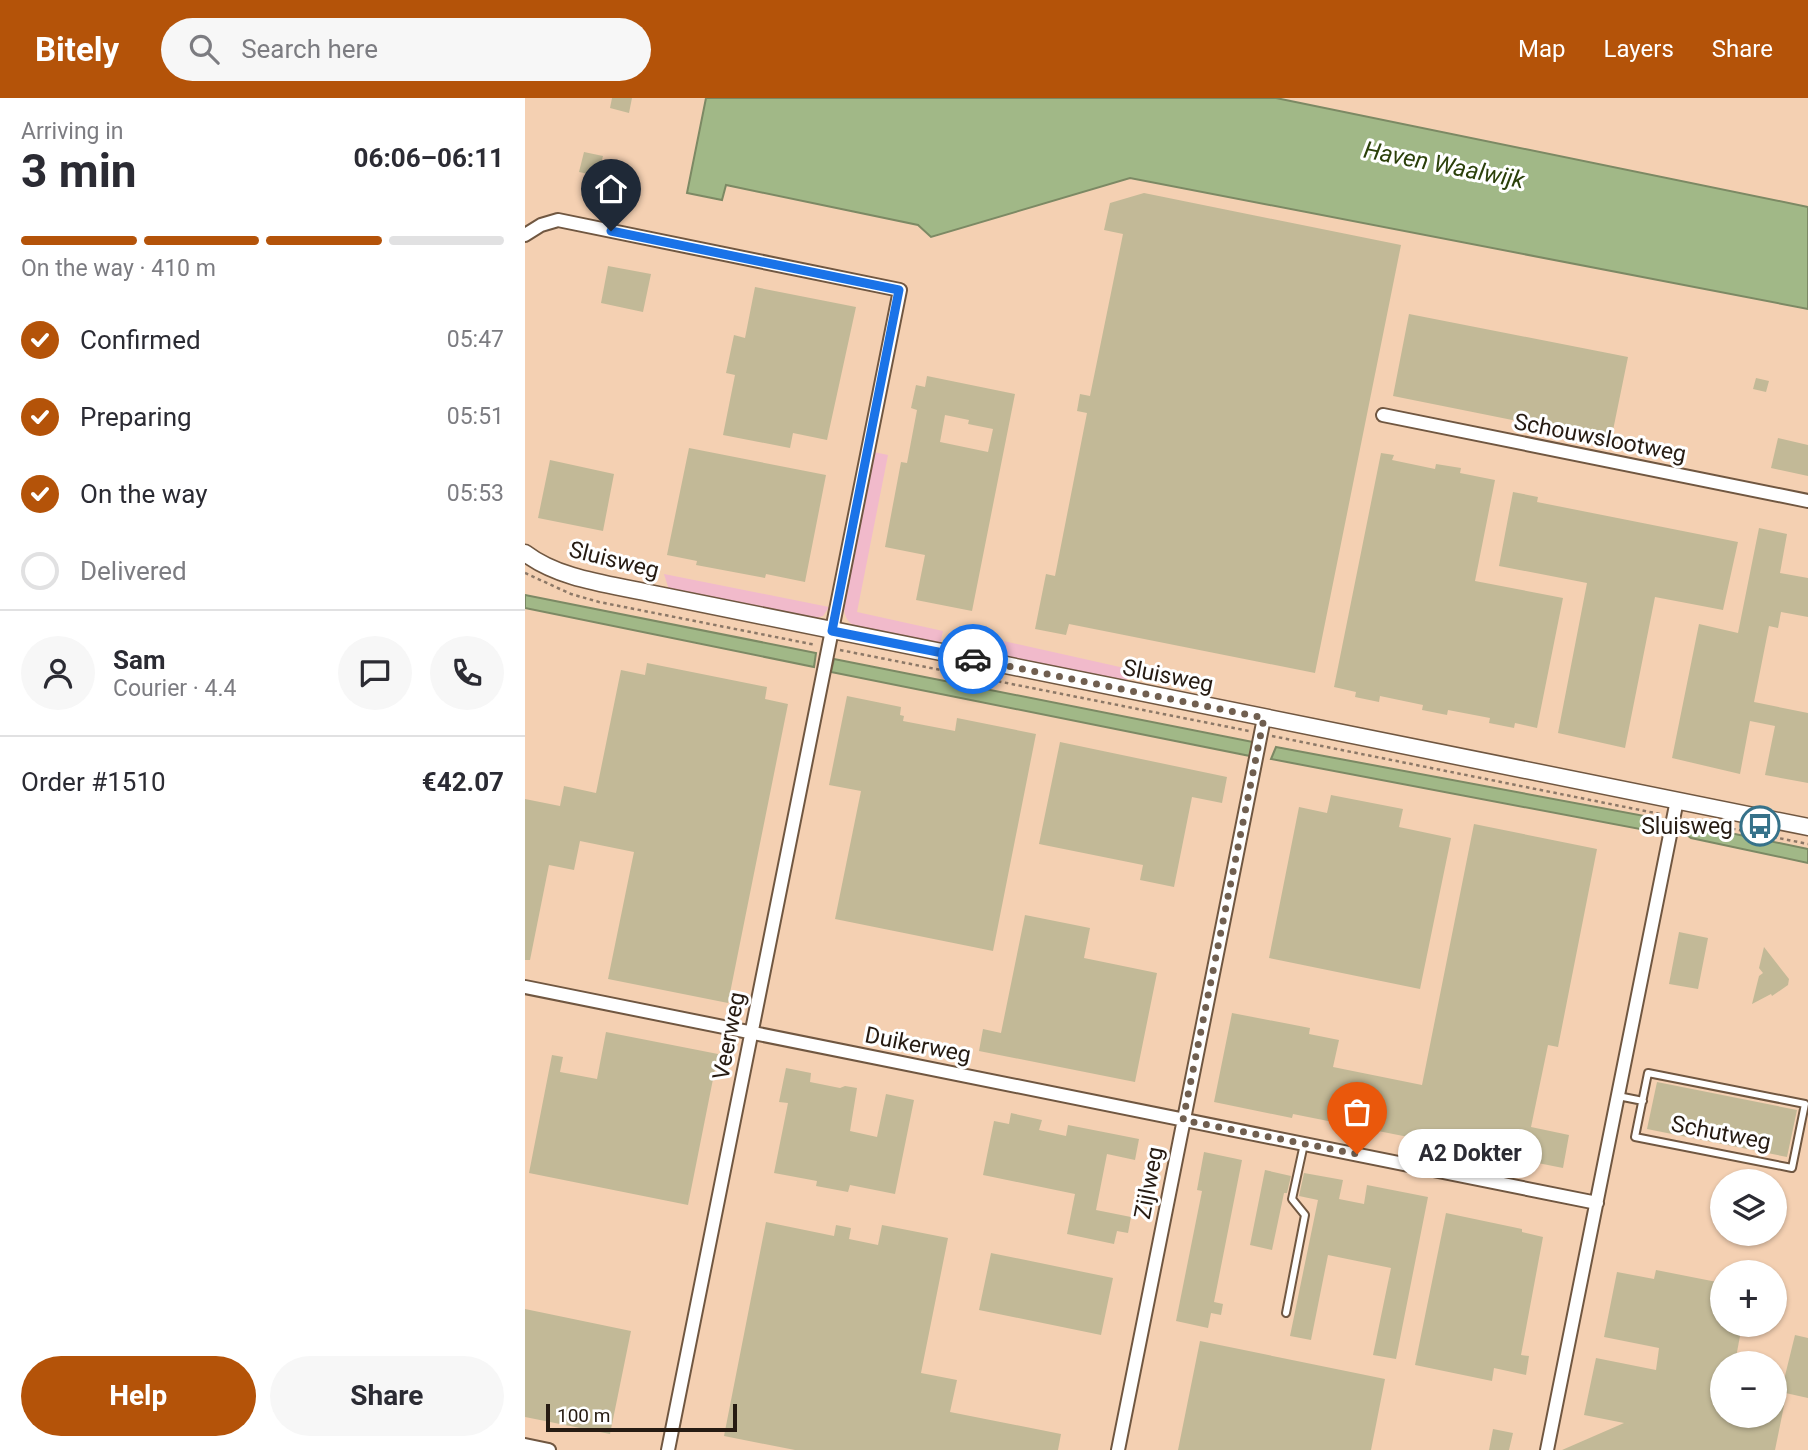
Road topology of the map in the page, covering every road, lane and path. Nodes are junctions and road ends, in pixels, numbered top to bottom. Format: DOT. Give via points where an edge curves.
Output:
graph roads {
  1 [pos="525,235"];
  2 [pos="1383,415"];
  3 [pos="1808,501"];
  4 [pos="525,553"];
  5 [pos="525,573"];
  6 [pos="832,631"];
  7 [pos="829,648"];
  8 [pos="1262,726"];
  9 [pos="1677,800"];
  10 [pos="1674,817"];
  11 [pos="1808,827"];
  12 [pos="1808,844"];
  13 [pos="525,987"];
  14 [pos="751,1033"];
  15 [pos="1618,1096"];
  16 [pos="1643,1101"];
  17 [pos="1183,1120"];
  18 [pos="1304,1144"];
  19 [pos="1597,1203"];
  20 [pos="1286,1313"];
  21 [pos="525,1445"];
  22 [pos="549,1450"];
  23 [pos="668,1450"];
  24 [pos="1118,1450"];
  25 [pos="1547,1450"];
  1 -- 6 [label="street, Veerweg" via="558,220 899,290"];
  2 -- 3 [label="street, Schouwslootweg"];
  4 -- 6 [label="street, Sluisweg" via="554,569 590,580"];
  5 -- 7 [label="path, Sluisweg" via="599,602"];
  6 -- 7 [label="street, Veerweg"];
  6 -- 8 [label="street, Sluisweg"];
  7 -- 8 [label="path, Sluisweg"];
  7 -- 14 [label="street, Veerweg"];
  8 -- 9 [label="street, Sluisweg"];
  8 -- 10 [label="path, Sluisweg"];
  8 -- 17 [label="street, Zijlweg"];
  9 -- 10 [label="street"];
  9 -- 11 [label="street, Sluisweg"];
  10 -- 12 [label="path, Sluisweg"];
  10 -- 15 [label="street"];
  13 -- 14 [label="street, Duikerweg"];
  14 -- 17 [label="street, Duikerweg"];
  14 -- 23 [label="street, Veerweg"];
  15 -- 16 [label="lane, Schutweg"];
  15 -- 19 [label="street"];
  16 -- 16 [label="lane, Schutweg" via="1635,1137 1793,1168 1805,1104 1648,1073"];
  17 -- 18 [label="street, Duikerweg"];
  17 -- 24 [label="street, Zijlweg"];
  18 -- 19 [label="street, Duikerweg"];
  18 -- 20 [label="lane" via="1292,1199 1305,1215"];
  19 -- 25 [label="street"];
  21 -- 22 [label="street"];
}
